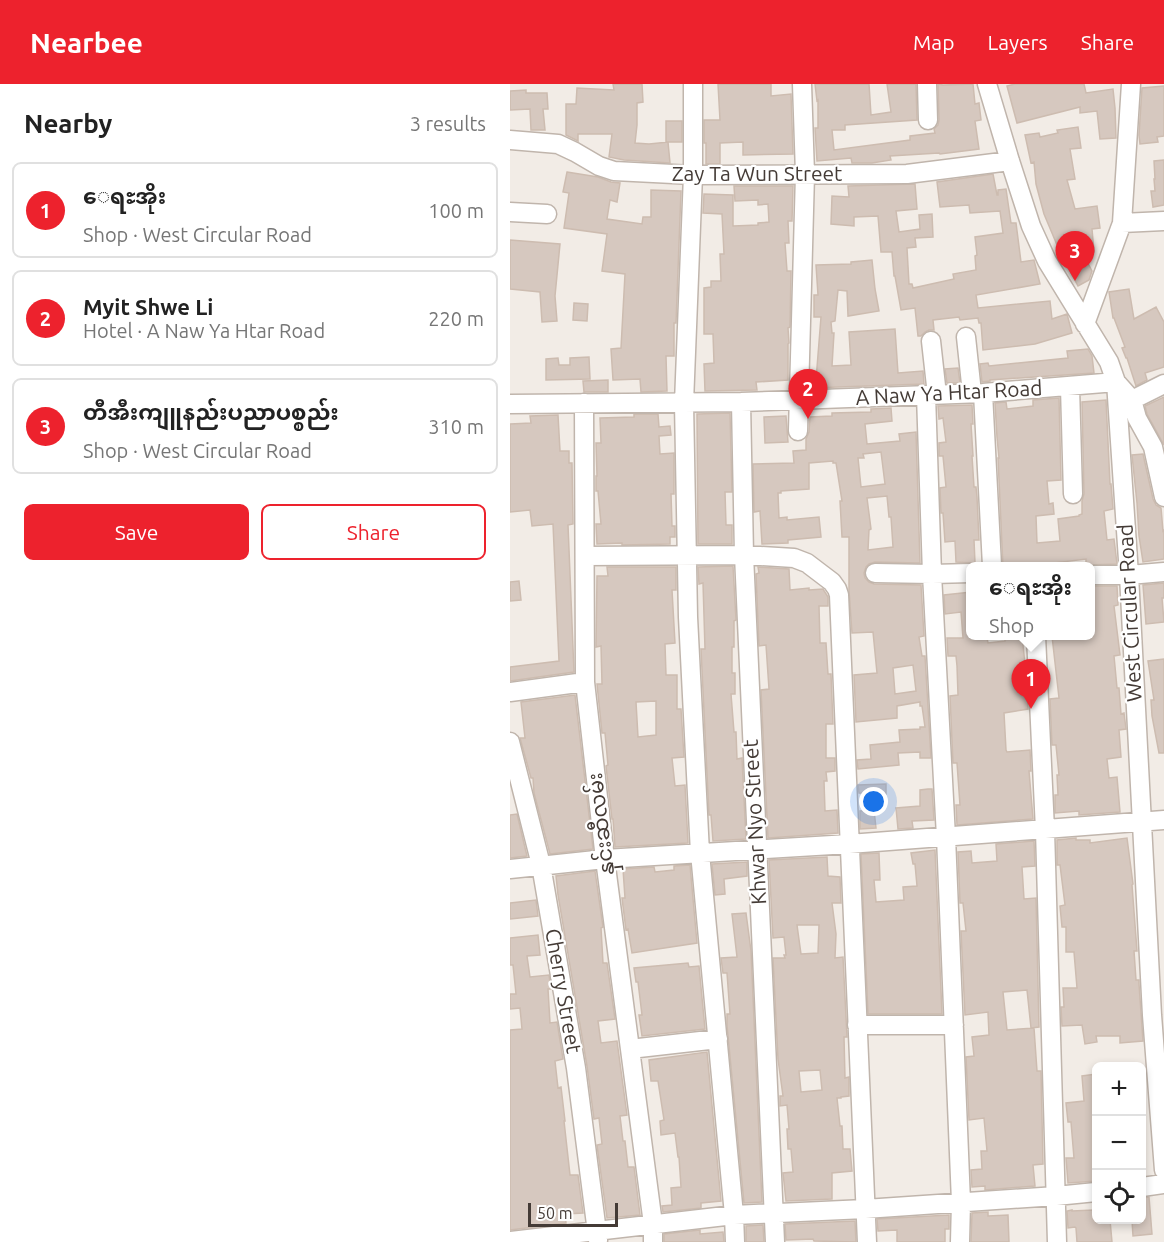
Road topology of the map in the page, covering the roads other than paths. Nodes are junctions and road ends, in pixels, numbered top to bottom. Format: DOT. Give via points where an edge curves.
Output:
graph roads {
  1 [pos="693,84"];
  2 [pos="802,84"];
  3 [pos="927,84"];
  4 [pos="987,84"];
  5 [pos="1131,84"];
  6 [pos="928,120"];
  7 [pos="510,140"];
  8 [pos="1010,161"];
  9 [pos="805,174"];
  10 [pos="693,175"];
  11 [pos="510,212"];
  12 [pos="546,214"];
  13 [pos="1164,221"];
  14 [pos="1122,223"];
  15 [pos="1085,324"];
  16 [pos="966,337"];
  17 [pos="931,340"];
  18 [pos="1116,382"];
  19 [pos="1164,384"];
  20 [pos="1070,387"];
  21 [pos="977,393"];
  22 [pos="931,395"];
  23 [pos="800,400"];
  24 [pos="1132,400"];
  25 [pos="741,402"];
  26 [pos="584,403"];
  27 [pos="684,403"];
  28 [pos="510,404"];
  29 [pos="798,431"];
  30 [pos="1073,494"];
  31 [pos="1164,497"];
  32 [pos="744,555"];
  33 [pos="585,556"];
  34 [pos="688,556"];
  35 [pos="992,562"];
  36 [pos="1164,572"];
  37 [pos="874,573"];
  38 [pos="966,573"];
  39 [pos="932,574"];
  40 [pos="1095,574"];
  41 [pos="1129,575"];
  42 [pos="1036,640"];
  43 [pos="585,682"];
  44 [pos="510,692"];
  45 [pos="510,742"];
  46 [pos="1164,820"];
  47 [pos="1142,822"];
  48 [pos="1045,830"];
  49 [pos="946,837"];
  50 [pos="849,844"];
  51 [pos="756,849"];
  52 [pos="700,853"];
  53 [pos="605,859"];
  54 [pos="541,865"];
  55 [pos="510,869"];
  56 [pos="1158,1014"];
  57 [pos="857,1025"];
  58 [pos="954,1025"];
  59 [pos="718,1039"];
  60 [pos="630,1049"];
  61 [pos="1164,1170"];
  62 [pos="1164,1184"];
  63 [pos="1146,1186"];
  64 [pos="1092,1192"];
  65 [pos="1056,1196"];
  66 [pos="961,1202"];
  67 [pos="865,1209"];
  68 [pos="774,1212"];
  69 [pos="734,1215"];
  70 [pos="653,1233"];
  71 [pos="598,1236"];
  72 [pos="548,1239"];
  73 [pos="510,1241"];
  74 [pos="735,1242"];
  75 [pos="775,1242"];
  76 [pos="867,1242"];
  77 [pos="960,1242"];
  78 [pos="1057,1242"];
  1 -- 10 [label="street"];
  2 -- 9 [label="street"];
  3 -- 6 [label="street"];
  4 -- 8 [label="street, West Circular Road"];
  5 -- 14 [label="street"];
  7 -- 10 [label="street, Zay Ta Wun Street" via="558,144 614,171"];
  8 -- 9 [label="street, Zay Ta Wun Street" via="907,174"];
  8 -- 15 [label="street, West Circular Road" via="1047,261"];
  9 -- 10 [label="street, Zay Ta Wun Street"];
  9 -- 23 [label="street"];
  10 -- 27 [label="street"];
  11 -- 12 [label="street"];
  13 -- 14 [label="street"];
  14 -- 15 [label="street"];
  15 -- 18 [label="street, West Circular Road" via="1109,362"];
  16 -- 21 [label="street"];
  17 -- 22 [label="street"];
  18 -- 20 [label="street, A Naw Ya Htar Road"];
  18 -- 24 [label="street"];
  18 -- 41 [label="street, West Circular Road"];
  19 -- 24 [label="street"];
  20 -- 21 [label="street, A Naw Ya Htar Road"];
  20 -- 30 [label="street"];
  21 -- 22 [label="street, A Naw Ya Htar Road"];
  21 -- 35 [label="street"];
  22 -- 23 [label="street, A Naw Ya Htar Road"];
  22 -- 39 [label="street"];
  23 -- 25 [label="street, A Naw Ya Htar Road"];
  23 -- 29 [label="street"];
  24 -- 31 [label="street" via="1137,418 1154,447"];
  25 -- 27 [label="street, A Naw Ya Htar Road"];
  25 -- 32 [label="street, Khwar Nyo Street"];
  26 -- 27 [label="street, A Naw Ya Htar Road"];
  26 -- 28 [label="street, A Naw Ya Htar Road"];
  26 -- 33 [label="street, နှင်းဆီလမ်း"];
  27 -- 34 [label="street"];
  32 -- 34 [label="street"];
  32 -- 50 [label="street" via="801,560 837,589"];
  32 -- 51 [label="street, Khwar Nyo Street"];
  33 -- 34 [label="street"];
  33 -- 43 [label="street, နှင်းဆီလမ်း"];
  34 -- 52 [label="street"];
  36 -- 41 [label="street"];
  37 -- 39 [label="street"];
  38 -- 39 [label="street"];
  39 -- 49 [label="street"];
  40 -- 41 [label="street"];
  41 -- 47 [label="street, West Circular Road"];
  42 -- 48 [label="street"];
  43 -- 44 [label="street"];
  43 -- 53 [label="street, နှင်းဆီလမ်း"];
  45 -- 54 [label="street, Cherry Street"];
  46 -- 47 [label="street"];
  47 -- 48 [label="street"];
  47 -- 56 [label="street, West Circular Road"];
  48 -- 49 [label="street"];
  48 -- 65 [label="street"];
  49 -- 50 [label="street"];
  49 -- 58 [label="street"];
  50 -- 51 [label="street"];
  50 -- 57 [label="street"];
  51 -- 52 [label="street"];
  51 -- 68 [label="street, Khwar Nyo Street"];
  52 -- 53 [label="street"];
  52 -- 59 [label="street"];
  53 -- 54 [label="street"];
  53 -- 60 [label="street, နှင်းဆီလမ်း"];
  54 -- 55 [label="street"];
  54 -- 71 [label="street, Cherry Street" via="576,1068"];
  56 -- 61 [label="street, West Circular Road"];
  57 -- 58 [label="street"];
  57 -- 67 [label="street"];
  58 -- 66 [label="street"];
  59 -- 60 [label="street"];
  59 -- 69 [label="street"];
  60 -- 70 [label="street, နှင်းဆီလမ်း"];
  62 -- 63 [label="street"];
  64 -- 65 [label="street"];
  65 -- 66 [label="street"];
  65 -- 78 [label="street"];
  66 -- 67 [label="street"];
  66 -- 77 [label="street"];
  67 -- 68 [label="street"];
  67 -- 76 [label="street"];
  68 -- 69 [label="street"];
  68 -- 75 [label="street, Khwar Nyo Street"];
  69 -- 70 [label="street"];
  69 -- 74 [label="street"];
  70 -- 71 [label="street"];
  71 -- 72 [label="street"];
  72 -- 73 [label="street"];
}
